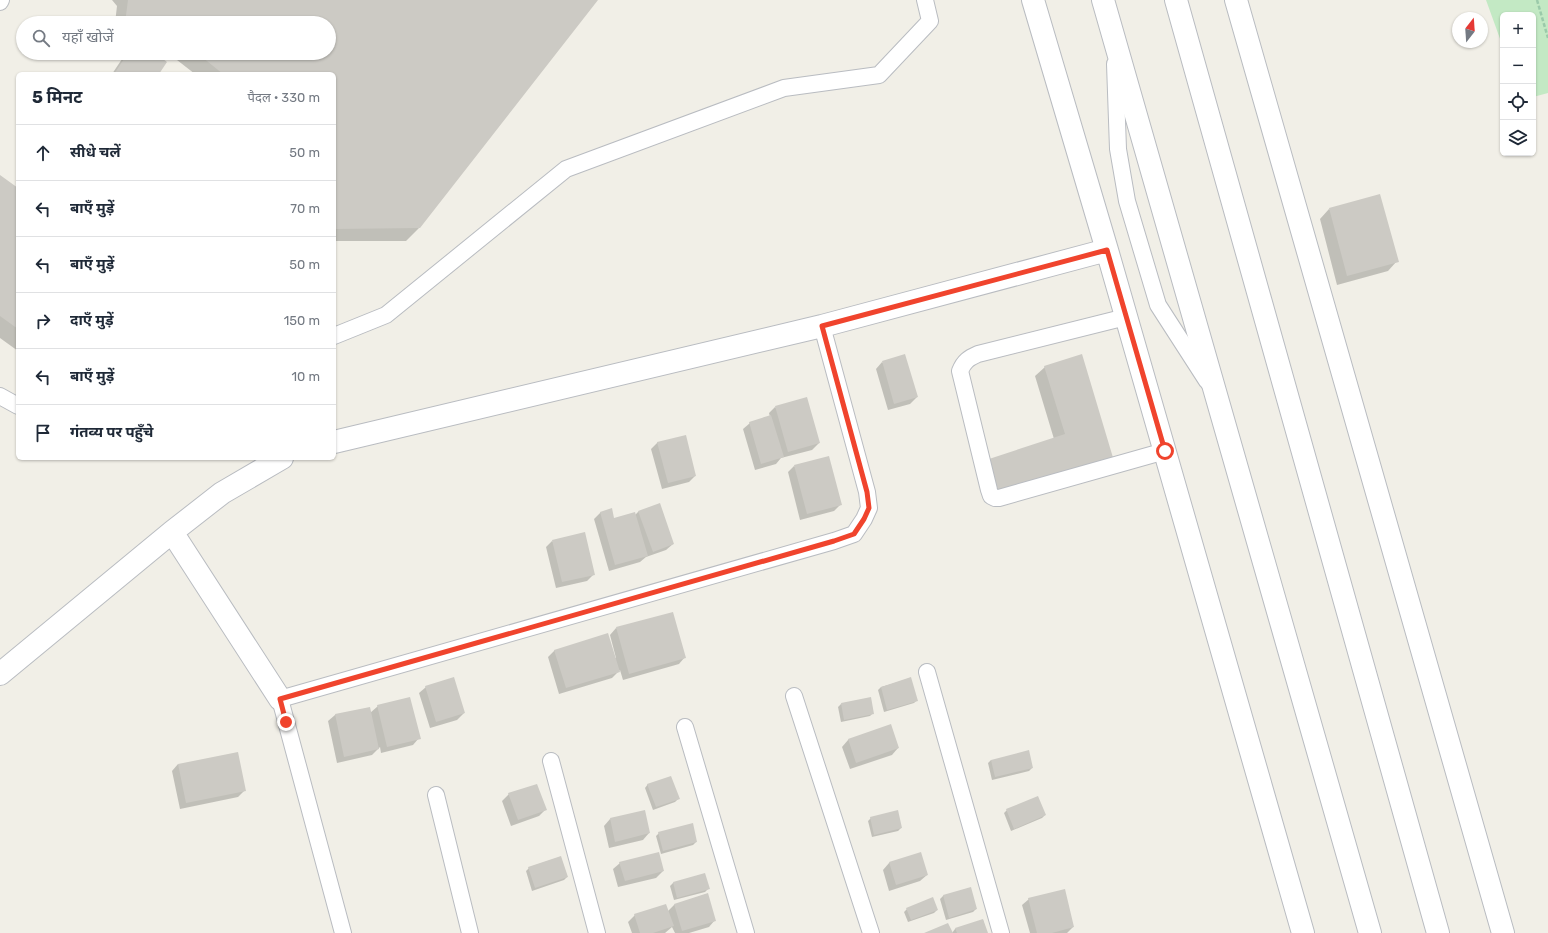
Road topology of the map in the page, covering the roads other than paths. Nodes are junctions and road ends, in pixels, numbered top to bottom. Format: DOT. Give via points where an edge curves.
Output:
graph roads {
  1 [pos="925,0"];
  2 [pos="1033,0"];
  3 [pos="1103,0"];
  4 [pos="1176,0"];
  5 [pos="1236,0"];
  6 [pos="1115,40"];
  7 [pos="1107,250"];
  8 [pos="1126,317"];
  9 [pos="822,326"];
  10 [pos="336,335"];
  11 [pos="1216,394"];
  12 [pos="0,396"];
  13 [pos="16,405"];
  14 [pos="336,442"];
  15 [pos="1165,451"];
  16 [pos="279,460"];
  17 [pos="172,532"];
  18 [pos="3,667"];
  19 [pos="927,672"];
  20 [pos="794,696"];
  21 [pos="280,699"];
  22 [pos="685,727"];
  23 [pos="551,761"];
  24 [pos="436,795"];
  25 [pos="343,933"];
  26 [pos="470,933"];
  27 [pos="597,933"];
  28 [pos="746,933"];
  29 [pos="871,933"];
  30 [pos="1001,933"];
  31 [pos="1303,933"];
  32 [pos="1370,933"];
  33 [pos="1438,933"];
  34 [pos="1503,933"];
  1 -- 10 [label="lane" via="930,21 879,75 784,88 566,169 386,315"];
  2 -- 7 [label="street"];
  3 -- 6 [label="street"];
  4 -- 33 [label="street"];
  5 -- 34 [label="street"];
  6 -- 11 [label="street"];
  6 -- 11 [label="lane" via="1118,149 1127,201 1158,305"];
  7 -- 8 [label="street"];
  7 -- 9 [label="street"];
  8 -- 15 [label="street"];
  8 -- 15 [label="lane" via="978,354 963,364 960,371 989,490 991,496 999,498"];
  9 -- 14 [label="street"];
  9 -- 21 [label="lane" via="867,492 869,508 854,534"];
  11 -- 32 [label="street"];
  12 -- 13 [label="lane"];
  15 -- 31 [label="street"];
  16 -- 17 [label="street" via="222,493"];
  17 -- 18 [label="street"];
  17 -- 21 [label="street"];
  19 -- 30 [label="lane"];
  20 -- 29 [label="lane"];
  21 -- 25 [label="lane"];
  22 -- 28 [label="lane"];
  23 -- 27 [label="lane"];
  24 -- 26 [label="lane"];
}
